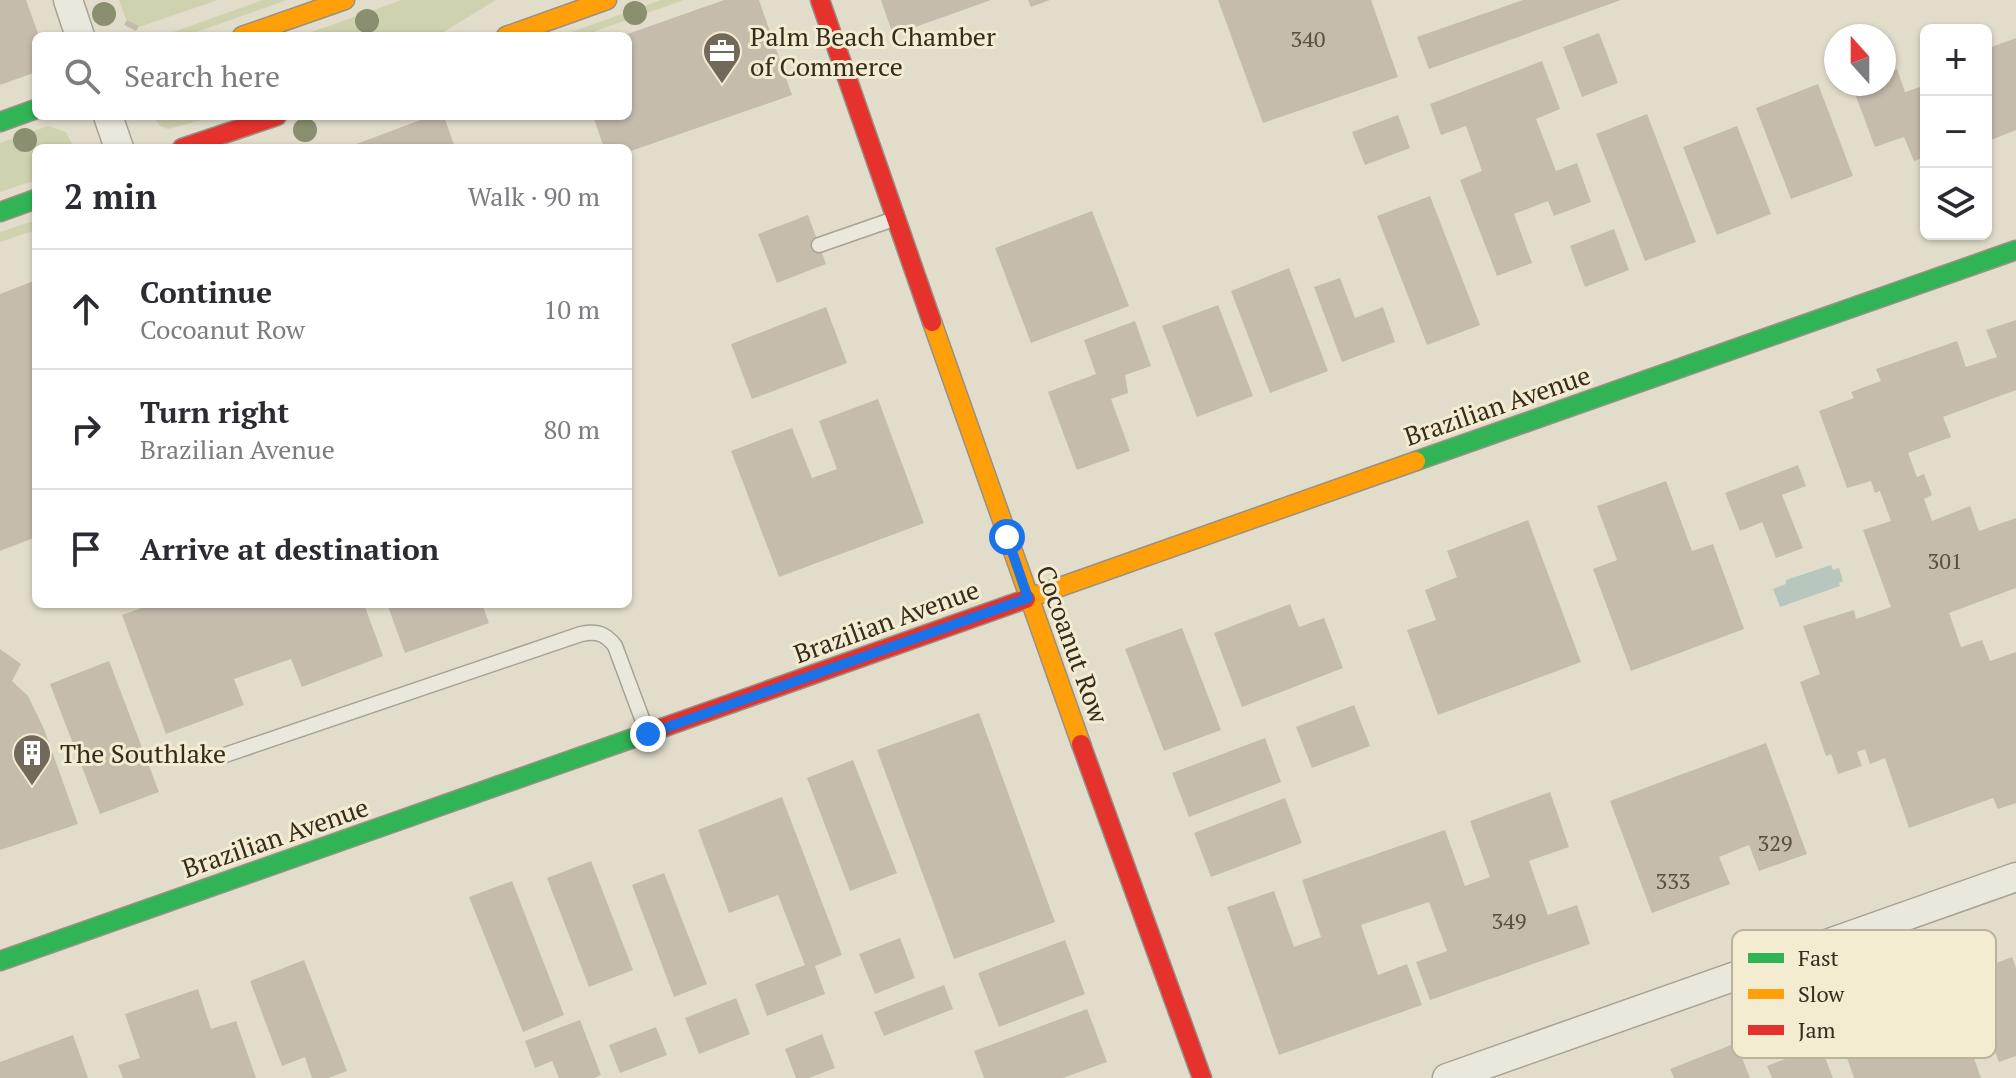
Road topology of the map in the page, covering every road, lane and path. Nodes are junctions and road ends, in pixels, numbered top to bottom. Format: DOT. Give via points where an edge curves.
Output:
graph roads {
  1 [pos="68,0"];
  2 [pos="345,0"];
  3 [pos="607,0"];
  4 [pos="820,0"];
  5 [pos="79,32"];
  6 [pos="253,32"];
  7 [pos="517,32"];
  8 [pos="32,110"];
  9 [pos="109,120"];
  10 [pos="269,120"];
  11 [pos="0,122"];
  12 [pos="228,140"];
  13 [pos="118,144"];
  14 [pos="205,144"];
  15 [pos="32,200"];
  16 [pos="0,212"];
  17 [pos="895,218"];
  18 [pos="819,245"];
  19 [pos="2016,250"];
  20 [pos="1028,598"];
  21 [pos="648,734"];
  22 [pos="225,755"];
  23 [pos="2016,877"];
  24 [pos="1866,930"];
  25 [pos="0,961"];
  26 [pos="1732,977"];
  27 [pos="1202,1078"];
  28 [pos="1447,1078"];
  1 -- 5 [label="street"];
  2 -- 6 [label="street"];
  3 -- 7 [label="street"];
  4 -- 17 [label="street, Cocoanut Row"];
  8 -- 11 [label="street"];
  9 -- 13 [label="street"];
  10 -- 12 [label="street"];
  12 -- 14 [label="street"];
  15 -- 16 [label="street"];
  17 -- 18 [label="lane"];
  17 -- 20 [label="street, Cocoanut Row"];
  19 -- 20 [label="street, Brazilian Avenue"];
  20 -- 21 [label="street, Brazilian Avenue"];
  20 -- 27 [label="street, Cocoanut Row"];
  21 -- 22 [label="lane" via="615,646 595,631"];
  21 -- 25 [label="street, Brazilian Avenue"];
  23 -- 24 [label="street"];
  26 -- 28 [label="street"];
}
